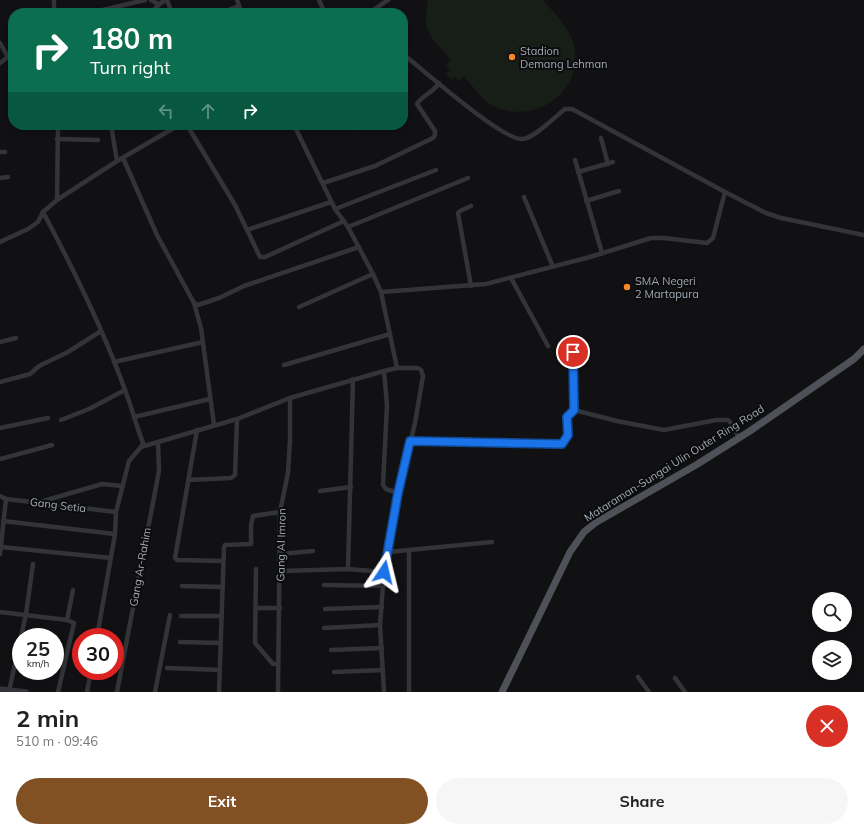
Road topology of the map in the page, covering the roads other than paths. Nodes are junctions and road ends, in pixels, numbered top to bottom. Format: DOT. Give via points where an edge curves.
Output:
graph roads {
  1 [pos="145,0"];
  2 [pos="151,0"];
  3 [pos="167,0"];
  4 [pos="237,0"];
  5 [pos="384,1"];
  6 [pos="158,4"];
  7 [pos="239,6"];
  8 [pos="114,8"];
  9 [pos="155,8"];
  10 [pos="234,8"];
  11 [pos="375,8"];
  12 [pos="0,44"];
  13 [pos="8,57"];
  14 [pos="408,58"];
  15 [pos="0,63"];
  16 [pos="439,83"];
  17 [pos="58,130"];
  18 [pos="112,130"];
  19 [pos="170,130"];
  20 [pos="190,130"];
  21 [pos="298,130"];
  22 [pos="601,138"];
  23 [pos="57,139"];
  24 [pos="98,140"];
  25 [pos="123,158"];
  26 [pos="575,160"];
  27 [pos="117,161"];
  28 [pos="436,170"];
  29 [pos="578,172"];
  30 [pos="8,177"];
  31 [pos="0,178"];
  32 [pos="468,178"];
  33 [pos="323,183"];
  34 [pos="619,191"];
  35 [pos="725,192"];
  36 [pos="524,197"];
  37 [pos="57,200"];
  38 [pos="586,201"];
  39 [pos="331,202"];
  40 [pos="471,206"];
  41 [pos="335,209"];
  42 [pos="44,212"];
  43 [pos="344,221"];
  44 [pos="348,227"];
  45 [pos="247,230"];
  46 [pos="864,235"];
  47 [pos="0,242"];
  48 [pos="359,247"];
  49 [pos="602,254"];
  50 [pos="553,267"];
  51 [pos="373,274"];
  52 [pos="511,278"];
  53 [pos="471,286"];
  54 [pos="381,292"];
  55 [pos="194,303"];
  56 [pos="299,307"];
  57 [pos="100,331"];
  58 [pos="390,334"];
  59 [pos="16,338"];
  60 [pos="0,342"];
  61 [pos="203,342"];
  62 [pos="548,346"];
  63 [pos="864,350"];
  64 [pos="573,352"];
  65 [pos="114,362"];
  66 [pos="284,365"];
  67 [pos="397,368"];
  68 [pos="384,371"];
  69 [pos="353,379"];
  70 [pos="0,382"];
  71 [pos="125,390"];
  72 [pos="210,398"];
  73 [pos="290,398"];
  74 [pos="574,410"];
  75 [pos="134,417"];
  76 [pos="48,418"];
  77 [pos="237,419"];
  78 [pos="61,420"];
  79 [pos="214,425"];
  80 [pos="0,428"];
  81 [pos="197,430"];
  82 [pos="739,438"];
  83 [pos="410,441"];
  84 [pos="158,442"];
  85 [pos="52,445"];
  86 [pos="141,447"];
  87 [pos="0,459"];
  88 [pos="188,480"];
  89 [pos="123,486"];
  90 [pos="351,487"];
  91 [pos="320,491"];
  92 [pos="398,493"];
  93 [pos="2,498"];
  94 [pos="36,502"];
  95 [pos="116,512"];
  96 [pos="280,512"];
  97 [pos="3,521"];
  98 [pos="115,534"];
  99 [pos="492,542"];
  100 [pos="1,547"];
  101 [pos="409,550"];
  102 [pos="313,551"];
  103 [pos="388,552"];
  104 [pos="0,554"];
  105 [pos="280,554"];
  106 [pos="111,558"];
  107 [pos="223,561"];
  108 [pos="33,564"];
  109 [pos="256,569"];
  110 [pos="348,569"];
  111 [pos="281,571"];
  112 [pos="384,572"];
  113 [pos="324,585"];
  114 [pos="182,586"];
  115 [pos="383,586"];
  116 [pos="223,587"];
  117 [pos="73,590"];
  118 [pos="382,607"];
  119 [pos="255,608"];
  120 [pos="280,608"];
  121 [pos="324,609"];
  122 [pos="0,612"];
  123 [pos="26,614"];
  124 [pos="170,615"];
  125 [pos="181,616"];
  126 [pos="222,616"];
  127 [pos="67,620"];
  128 [pos="380,625"];
  129 [pos="23,628"];
  130 [pos="99,628"];
  131 [pos="324,628"];
  132 [pos="180,642"];
  133 [pos="221,642"];
  134 [pos="382,648"];
  135 [pos="331,650"];
  136 [pos="278,664"];
  137 [pos="167,668"];
  138 [pos="220,670"];
  139 [pos="383,670"];
  140 [pos="334,672"];
  141 [pos="638,677"];
  142 [pos="12,678"];
  143 [pos="675,678"];
  144 [pos="90,680"];
  145 [pos="0,689"];
  146 [pos="9,691"];
  147 [pos="26,692"];
  148 [pos="58,692"];
  149 [pos="88,692"];
  150 [pos="117,692"];
  151 [pos="155,692"];
  152 [pos="220,692"];
  153 [pos="278,692"];
  154 [pos="384,692"];
  155 [pos="409,692"];
  156 [pos="502,692"];
  157 [pos="649,692"];
  158 [pos="685,692"];
  1 -- 8 [label="street"];
  2 -- 6 [label="street"];
  3 -- 6 [label="street"];
  4 -- 7 [label="street"];
  5 -- 11 [label="street"];
  6 -- 9 [label="street"];
  7 -- 10 [label="street"];
  12 -- 13 [label="street"];
  13 -- 15 [label="street"];
  14 -- 16 [label="street"];
  16 -- 33 [label="street" via="417,104 435,131 433,138 375,166"];
  16 -- 35 [label="street" via="496,128 515,139 529,138 565,109 572,108"];
  17 -- 23 [label="street"];
  18 -- 27 [label="street"];
  19 -- 25 [label="street"];
  20 -- 45 [label="street"];
  21 -- 33 [label="street"];
  22 -- 29 [label="street" via="611,163"];
  23 -- 24 [label="street"];
  23 -- 37 [label="street"];
  25 -- 27 [label="street"];
  25 -- 55 [label="street" via="157,235"];
  26 -- 29 [label="street"];
  27 -- 37 [label="street"];
  28 -- 41 [label="street"];
  29 -- 38 [label="street"];
  30 -- 31 [label="street"];
  32 -- 44 [label="street"];
  33 -- 39 [label="street"];
  34 -- 38 [label="street"];
  35 -- 46 [label="street" via="781,218"];
  35 -- 49 [label="street" via="710,242 651,238"];
  36 -- 50 [label="street"];
  37 -- 42 [label="street"];
  38 -- 49 [label="street"];
  39 -- 41 [label="street"];
  39 -- 45 [label="street"];
  40 -- 53 [label="street" via="458,213"];
  41 -- 43 [label="street"];
  42 -- 47 [label="street" via="38,222"];
  42 -- 57 [label="street"];
  43 -- 44 [label="street"];
  43 -- 45 [label="street" via="262,258"];
  44 -- 48 [label="street"];
  48 -- 51 [label="street"];
  48 -- 55 [label="street" via="244,286 205,303"];
  49 -- 50 [label="street"];
  50 -- 52 [label="street"];
  51 -- 54 [label="street"];
  51 -- 56 [label="street"];
  52 -- 53 [label="street"];
  52 -- 62 [label="street"];
  53 -- 54 [label="street"];
  54 -- 58 [label="street"];
  55 -- 61 [label="street"];
  57 -- 65 [label="street"];
  57 -- 70 [label="street" via="68,352 39,366 30,374"];
  58 -- 66 [label="street"];
  58 -- 67 [label="street"];
  59 -- 60 [label="street"];
  61 -- 65 [label="street"];
  61 -- 72 [label="street"];
  63 -- 82 [label="main road, Mataraman-Sungai Ulin Outer Ring Road" via="854,360"];
  64 -- 74 [label="street"];
  65 -- 71 [label="street"];
  67 -- 68 [label="street"];
  67 -- 83 [label="street" via="418,368 423,376"];
  68 -- 69 [label="street"];
  68 -- 92 [label="street" via="387,405 383,485 386,489"];
  69 -- 73 [label="street"];
  69 -- 90 [label="street"];
  71 -- 75 [label="street"];
  71 -- 78 [label="street"];
  72 -- 75 [label="street"];
  72 -- 79 [label="street"];
  73 -- 77 [label="street"];
  73 -- 96 [label="street, Gang Al Imron" via="288,474"];
  74 -- 82 [label="street" via="664,430 728,420"];
  74 -- 83 [label="street" via="567,417 568,435 562,444"];
  75 -- 86 [label="street" via="143,443"];
  76 -- 80 [label="street"];
  77 -- 79 [label="street"];
  77 -- 88 [label="street" via="236,472 233,477"];
  79 -- 81 [label="street"];
  81 -- 84 [label="street"];
  81 -- 88 [label="street"];
  82 -- 156 [label="main road, Mataraman-Sungai Ulin Outer Ring Road" via="622,506 584,532 570,552"];
  83 -- 92 [label="street"];
  84 -- 86 [label="street"];
  84 -- 150 [label="street, Gang Ar-Rahim" via="159,472"];
  85 -- 87 [label="street"];
  86 -- 89 [label="street" via="129,461"];
  88 -- 107 [label="street" via="175,559"];
  89 -- 94 [label="street" via="102,484"];
  89 -- 95 [label="street"];
  90 -- 91 [label="street"];
  90 -- 110 [label="street"];
  92 -- 103 [label="street"];
  93 -- 94 [label="street, Gang Setia"];
  93 -- 97 [label="street"];
  94 -- 95 [label="street, Gang Setia"];
  95 -- 98 [label="street"];
  96 -- 105 [label="street, Gang Al Imron"];
  96 -- 107 [label="street" via="253,516 251,544 225,545"];
  97 -- 98 [label="street"];
  97 -- 100 [label="street"];
  98 -- 106 [label="street"];
  99 -- 101 [label="street"];
  100 -- 104 [label="street"];
  100 -- 106 [label="street"];
  101 -- 103 [label="street"];
  101 -- 155 [label="street"];
  102 -- 105 [label="street"];
  103 -- 112 [label="street"];
  105 -- 111 [label="street, Gang Al Imron"];
  106 -- 130 [label="street"];
  107 -- 116 [label="street"];
  108 -- 123 [label="street"];
  109 -- 119 [label="street"];
  110 -- 111 [label="street"];
  110 -- 112 [label="street"];
  111 -- 120 [label="street, Gang Al Imron"];
  112 -- 115 [label="street"];
  113 -- 115 [label="street"];
  114 -- 116 [label="street"];
  115 -- 118 [label="street"];
  116 -- 126 [label="street"];
  117 -- 127 [label="street"];
  118 -- 121 [label="street"];
  118 -- 128 [label="street"];
  119 -- 120 [label="street"];
  119 -- 136 [label="street" via="255,643 273,664"];
  120 -- 136 [label="street, Gang Al Imron"];
  122 -- 123 [label="street"];
  123 -- 127 [label="street"];
  123 -- 129 [label="street"];
  124 -- 151 [label="street"];
  125 -- 126 [label="street"];
  126 -- 133 [label="street"];
  127 -- 148 [label="street" via="74,623"];
  128 -- 131 [label="street"];
  128 -- 134 [label="street"];
  132 -- 133 [label="street"];
  133 -- 138 [label="street"];
  134 -- 135 [label="street"];
  134 -- 139 [label="street"];
  136 -- 153 [label="street, Gang Al Imron"];
  137 -- 138 [label="street"];
  138 -- 152 [label="street"];
  139 -- 140 [label="street"];
  139 -- 154 [label="street"];
  141 -- 157 [label="street"];
  142 -- 146 [label="street"];
  143 -- 158 [label="street"];
  144 -- 149 [label="street"];
  145 -- 146 [label="street"];
  146 -- 147 [label="street"];
}
